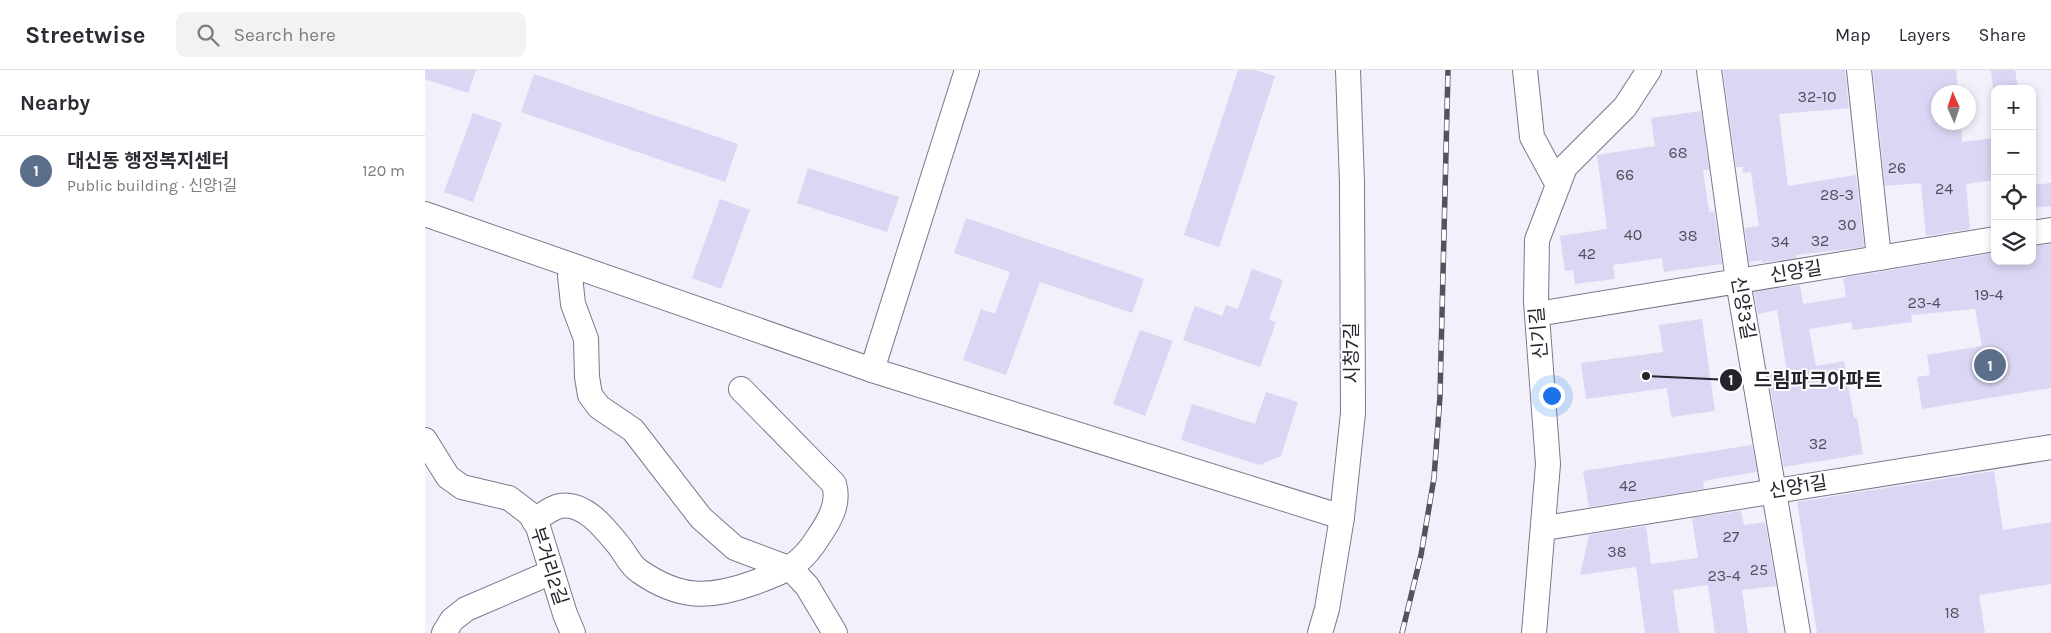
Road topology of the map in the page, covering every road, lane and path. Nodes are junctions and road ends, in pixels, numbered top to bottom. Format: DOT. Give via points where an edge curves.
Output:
graph roads {
  1 [pos="967,70"];
  2 [pos="1348,70"];
  3 [pos="1525,70"];
  4 [pos="1649,70"];
  5 [pos="1709,70"];
  6 [pos="1859,70"];
  7 [pos="1558,185"];
  8 [pos="425,214"];
  9 [pos="2051,230"];
  10 [pos="2036,232"];
  11 [pos="1991,240"];
  12 [pos="1879,258"];
  13 [pos="570,276"];
  14 [pos="1738,281"];
  15 [pos="1537,314"];
  16 [pos="872,370"];
  17 [pos="741,389"];
  18 [pos="425,440"];
  19 [pos="2051,447"];
  20 [pos="1774,491"];
  21 [pos="1342,517"];
  22 [pos="534,521"];
  23 [pos="1545,528"];
  24 [pos="791,569"];
  25 [pos="552,572"];
  26 [pos="444,633"];
  27 [pos="573,633"];
  28 [pos="835,633"];
  29 [pos="1320,633"];
  30 [pos="1534,633"];
  31 [pos="1797,633"];
  1 -- 16 [label="street"];
  2 -- 21 [label="street, 시청7길" via="1353,412"];
  3 -- 7 [label="street" via="1532,137"];
  4 -- 7 [label="street, 신기길" via="1625,106 1565,167"];
  5 -- 14 [label="street, 신양3길"];
  6 -- 12 [label="street"];
  7 -- 15 [label="street, 신기길" via="1537,240"];
  8 -- 16 [label="street"];
  9 -- 10 [label="street"];
  11 -- 12 [label="street, 신양길"];
  12 -- 14 [label="street, 신양길"];
  13 -- 24 [label="street" via="573,304 586,339 587,378 591,395 599,407 633,430 701,518 735,548"];
  14 -- 15 [label="street, 신양길"];
  14 -- 20 [label="street, 신양3길"];
  15 -- 23 [label="street, 신기길" via="1548,464"];
  16 -- 21 [label="street"];
  17 -- 24 [label="street" via="834,484 835,506 824,529"];
  18 -- 22 [label="street, 부거리2길" via="448,477 462,487 509,498"];
  19 -- 20 [label="street, 신양1길"];
  20 -- 23 [label="street, 신양1길"];
  20 -- 31 [label="street, 신양3길"];
  21 -- 29 [label="street, 시청7길"];
  22 -- 24 [label="street" via="561,506 577,507 590,516 637,570 675,591 705,595 736,589"];
  22 -- 25 [label="street, 부거리2길"];
  23 -- 30 [label="street, 신기길"];
  24 -- 28 [label="street" via="807,586"];
  25 -- 26 [label="street" via="466,609 451,620"];
  25 -- 27 [label="street, 부거리2길"];
}
